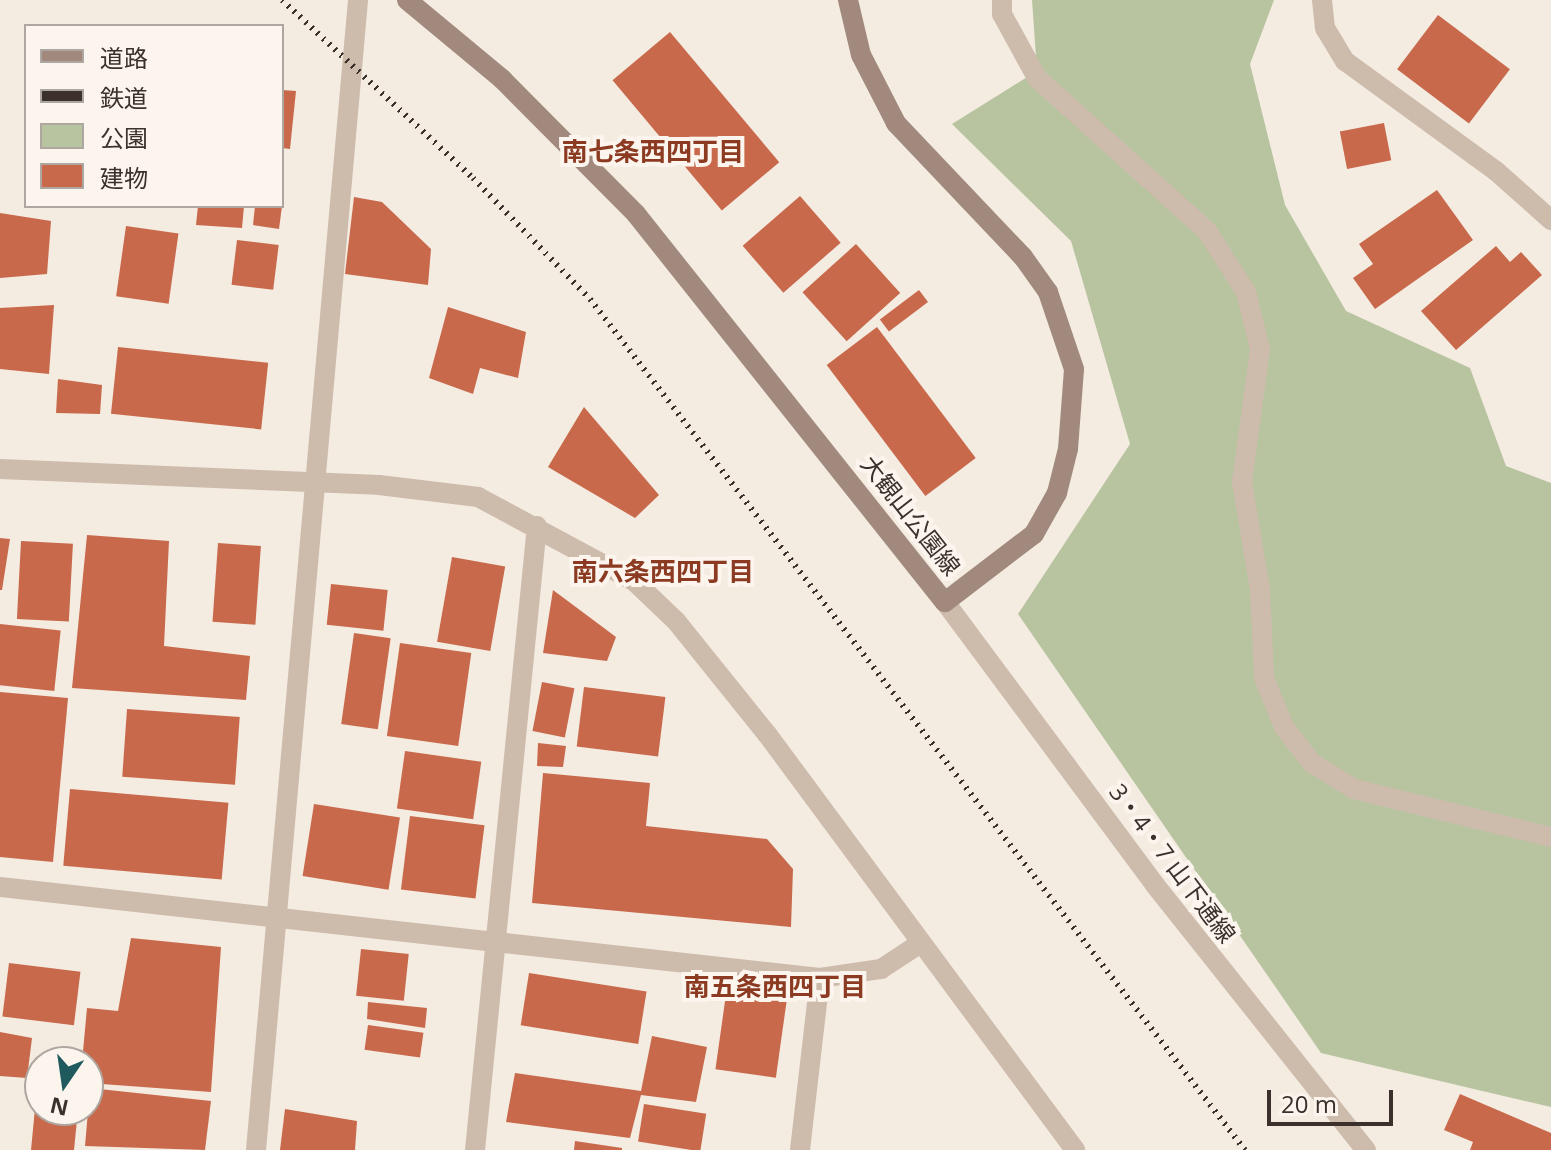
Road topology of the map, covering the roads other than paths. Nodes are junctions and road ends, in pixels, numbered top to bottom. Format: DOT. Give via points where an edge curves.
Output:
graph roads {
  1 [pos="358,0"];
  2 [pos="407,0"];
  3 [pos="848,0"];
  4 [pos="1002,0"];
  5 [pos="1322,0"];
  6 [pos="1551,220"];
  7 [pos="0,469"];
  8 [pos="317,484"];
  9 [pos="537,526"];
  10 [pos="945,602"];
  11 [pos="1551,837"];
  12 [pos="0,887"];
  13 [pos="278,918"];
  14 [pos="496,942"];
  15 [pos="919,944"];
  16 [pos="820,978"];
  17 [pos="256,1150"];
  18 [pos="475,1150"];
  19 [pos="800,1150"];
  20 [pos="1075,1150"];
  21 [pos="1366,1150"];
  1 -- 8 [label="street"];
  2 -- 10 [label="main road, 大観山公園線" via="502,79 636,214"];
  3 -- 10 [label="main road, 大観山公園線" via="861,55 896,123 1023,257 1048,292 1074,369 1068,449 1057,493 1034,534"];
  4 -- 11 [label="street" via="1002,14 1037,78 1207,231 1246,292 1260,349 1242,482 1260,589 1264,678 1284,727 1312,763 1354,789"];
  5 -- 6 [label="street" via="1325,28 1345,61 1496,171"];
  7 -- 8 [label="street"];
  8 -- 9 [label="street" via="478,497"];
  8 -- 13 [label="street"];
  9 -- 14 [label="street"];
  9 -- 15 [label="street" via="634,581 676,621 767,734"];
  10 -- 21 [label="street, 3・4・7 山下通線" via="1155,885"];
  12 -- 13 [label="street"];
  13 -- 14 [label="street"];
  13 -- 17 [label="street"];
  14 -- 16 [label="street"];
  14 -- 18 [label="street"];
  15 -- 16 [label="street" via="881,969"];
  15 -- 20 [label="street"];
  16 -- 19 [label="street"];
}
